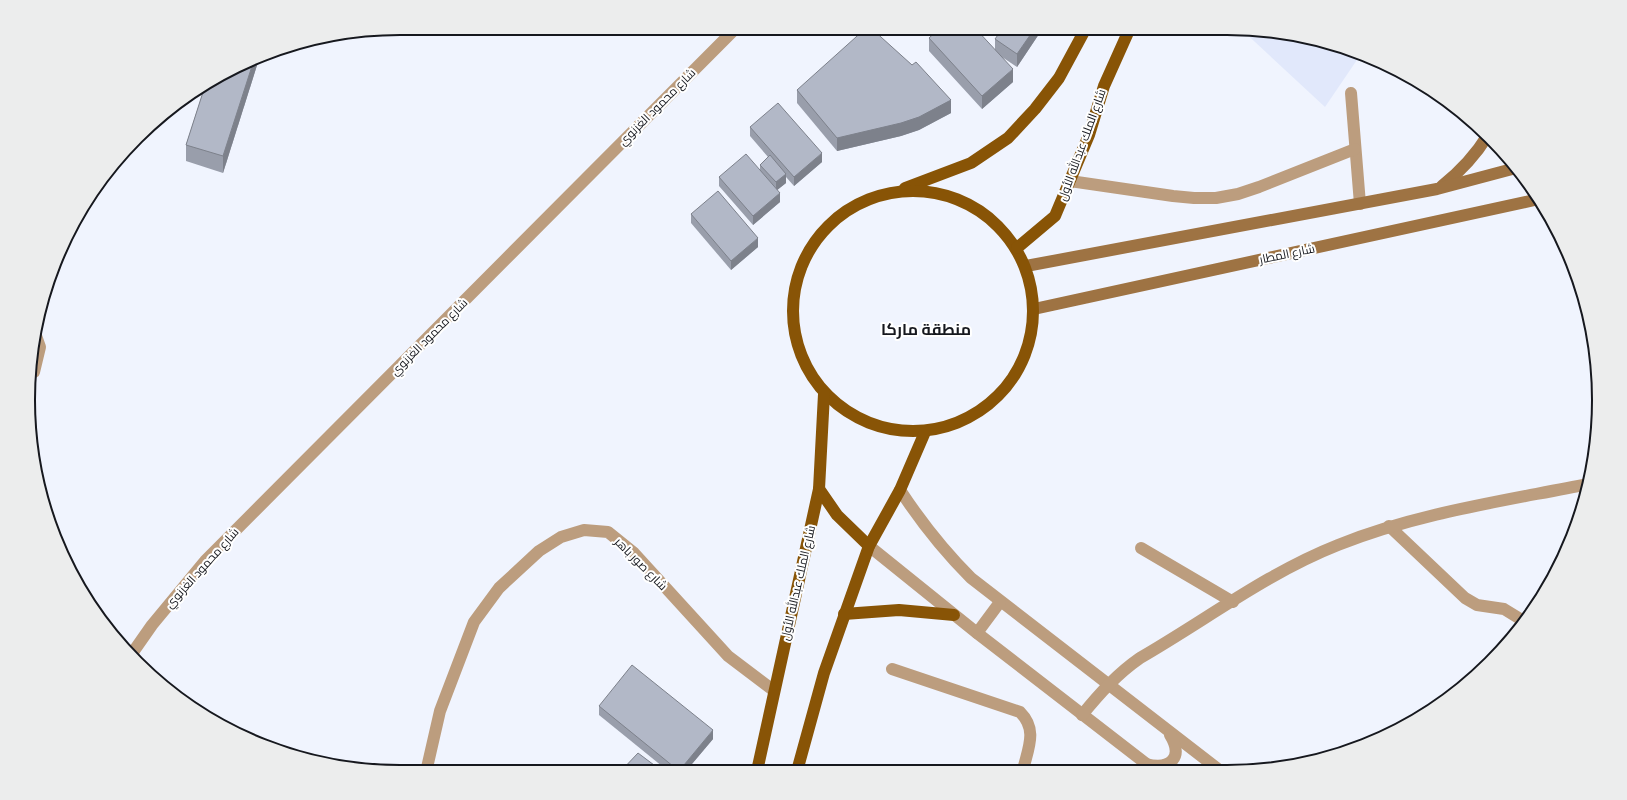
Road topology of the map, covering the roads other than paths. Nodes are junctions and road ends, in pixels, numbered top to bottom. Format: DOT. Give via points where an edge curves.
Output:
graph roads {
  1 [pos="729,35"];
  2 [pos="1082,35"];
  3 [pos="1127,35"];
  4 [pos="1351,93"];
  5 [pos="1484,141"];
  6 [pos="1356,149"];
  7 [pos="1510,170"];
  8 [pos="1070,182"];
  9 [pos="1438,189"];
  10 [pos="894,192"];
  11 [pos="1532,200"];
  12 [pos="1360,204"];
  13 [pos="1017,248"];
  14 [pos="1026,266"];
  15 [pos="1034,309"];
  16 [pos="39,345"];
  17 [pos="38,357"];
  18 [pos="824,394"];
  19 [pos="925,432"];
  20 [pos="1582,485"];
  21 [pos="819,489"];
  22 [pos="900,490"];
  23 [pos="1388,526"];
  24 [pos="869,546"];
  25 [pos="1140,548"];
  26 [pos="1000,602"];
  27 [pos="1233,602"];
  28 [pos="844,614"];
  29 [pos="954,615"];
  30 [pos="1519,619"];
  31 [pos="977,633"];
  32 [pos="134,650"];
  33 [pos="892,669"];
  34 [pos="1107,685"];
  35 [pos="773,690"];
  36 [pos="1082,715"];
  37 [pos="1168,732"];
  38 [pos="428,765"];
  39 [pos="758,765"];
  40 [pos="798,765"];
  41 [pos="1024,765"];
  42 [pos="1146,765"];
  43 [pos="1166,765"];
  44 [pos="1213,765"];
  1 -- 32 [label="street, شارع محمود الغزنوي" via="205,561"];
  2 -- 10 [label="main road" via="1059,78 1008,138 971,164"];
  3 -- 8 [label="main road, شارع الملك عبدالله الأول" via="1104,86"];
  4 -- 6 [label="street"];
  5 -- 9 [label="street" via="1463,169"];
  6 -- 8 [label="street" via="1259,187 1216,198 1180,197"];
  6 -- 12 [label="street"];
  7 -- 9 [label="street"];
  8 -- 13 [label="main road, شارع الملك عبدالله الأول" via="1055,216"];
  9 -- 12 [label="street"];
  10 -- 13 [label="main road" via="922,190 951,196 977,208 999,226"];
  10 -- 18 [label="main road" via="863,201 835,219 813,243 798,272 792,304 794,337 805,367"];
  11 -- 15 [label="street, شارع المطار"];
  12 -- 14 [label="street"];
  13 -- 14 [label="main road"];
  14 -- 15 [label="main road"];
  15 -- 19 [label="main road" via="1031,339 1020,367 1003,391 981,411 954,425"];
  16 -- 17 [label="street"];
  18 -- 19 [label="main road" via="845,412 870,425 897,431"];
  18 -- 21 [label="main road, شارع الملك عبدالله الأول"];
  19 -- 22 [label="main road"];
  20 -- 23 [label="street"];
  21 -- 24 [label="main road" via="837,515"];
  21 -- 35 [label="main road, شارع الملك عبدالله الأول"];
  22 -- 24 [label="main road"];
  22 -- 26 [label="street" via="921,522 945,551 971,578"];
  23 -- 27 [label="street" via="1337,545 1286,569"];
  23 -- 30 [label="street" via="1465,598 1477,605 1504,609"];
  24 -- 28 [label="main road"];
  24 -- 29 [label="street"];
  25 -- 27 [label="street"];
  26 -- 31 [label="street"];
  26 -- 34 [label="street"];
  27 -- 34 [label="street" via="1140,658"];
  28 -- 29 [label="main road" via="899,610"];
  28 -- 40 [label="main road" via="814,706"];
  29 -- 31 [label="street"];
  31 -- 36 [label="street"];
  33 -- 41 [label="street" via="1020,712 1028,719 1031,730"];
  34 -- 36 [label="street"];
  34 -- 37 [label="street"];
  35 -- 38 [label="street, شارع صور باهر" via="728,656 634,553 608,532 584,530 561,537 539,551 499,588 474,622 440,711"];
  35 -- 39 [label="main road, شارع الملك عبدالله الأول"];
  36 -- 42 [label="street"];
  37 -- 43 [label="street" via="1176,747 1176,753 1174,759"];
  37 -- 44 [label="street"];
}
